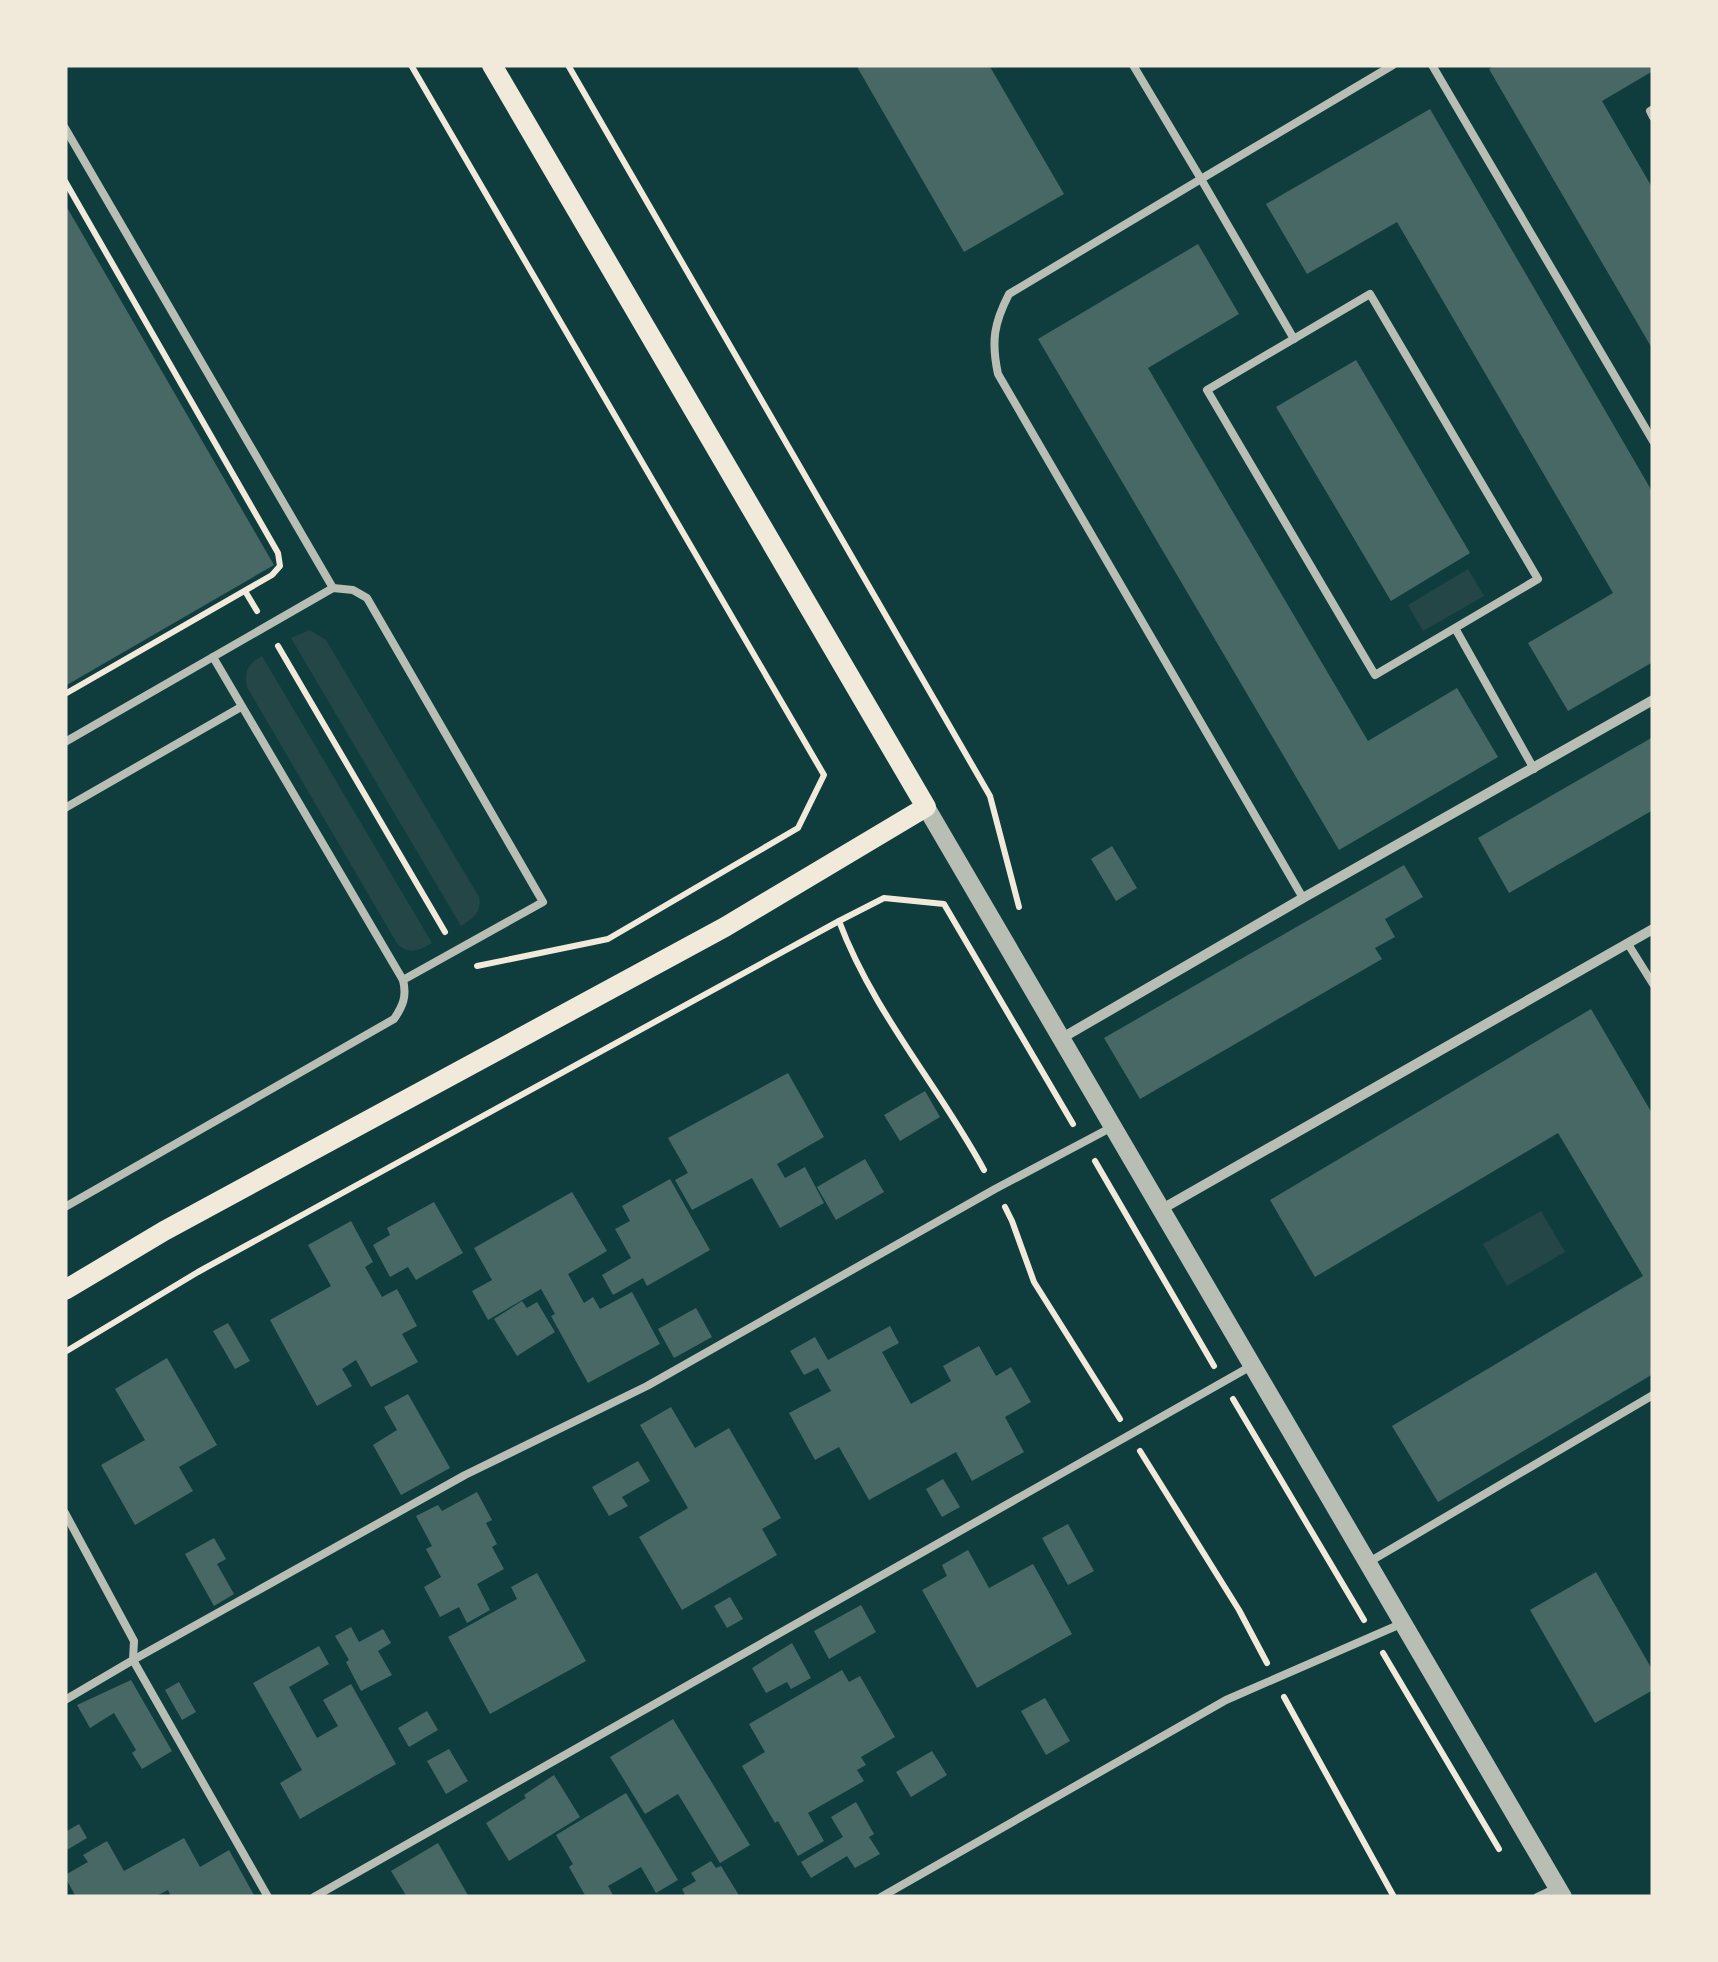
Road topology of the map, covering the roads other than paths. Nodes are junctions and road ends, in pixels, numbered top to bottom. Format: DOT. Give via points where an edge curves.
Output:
graph roads {
  1 [pos="492,65"];
  2 [pos="1133,65"];
  3 [pos="1394,65"];
  4 [pos="1432,65"];
  5 [pos="65,128"];
  6 [pos="1201,179"];
  7 [pos="1294,338"];
  8 [pos="1653,441"];
  9 [pos="333,588"];
  10 [pos="1455,628"];
  11 [pos="213,657"];
  12 [pos="1653,700"];
  13 [pos="241,706"];
  14 [pos="65,742"];
  15 [pos="1534,769"];
  16 [pos="926,807"];
  17 [pos="65,808"];
  18 [pos="1303,898"];
  19 [pos="1653,929"];
  20 [pos="1628,944"];
  21 [pos="403,980"];
  22 [pos="1653,984"];
  23 [pos="1062,1038"];
  24 [pos="1114,1126"];
  25 [pos="65,1208"];
  26 [pos="1162,1209"];
  27 [pos="65,1290"];
  28 [pos="1253,1365"];
  29 [pos="1653,1394"];
  30 [pos="65,1513"];
  31 [pos="1369,1562"];
  32 [pos="1404,1623"];
  33 [pos="133,1660"];
  34 [pos="65,1700"];
  35 [pos="1560,1892"];
  36 [pos="268,1897"];
  37 [pos="314,1897"];
  38 [pos="881,1897"];
  39 [pos="1537,1897"];
  1 -- 16 [label="main road"];
  2 -- 6 [label="lane"];
  3 -- 6 [label="lane"];
  4 -- 8 [label="lane"];
  5 -- 9 [label="lane"];
  6 -- 7 [label="lane"];
  6 -- 18 [label="lane" via="1009,294 997,317 993,350 998,374"];
  7 -- 10 [label="lane" via="1370,294 1538,578"];
  7 -- 10 [label="lane" via="1207,390 1375,675"];
  9 -- 11 [label="lane"];
  9 -- 21 [label="lane" via="366,598 543,902"];
  10 -- 15 [label="lane"];
  11 -- 13 [label="lane"];
  11 -- 14 [label="lane"];
  12 -- 15 [label="street"];
  13 -- 17 [label="lane"];
  13 -- 21 [label="lane"];
  15 -- 18 [label="street"];
  16 -- 23 [label="street"];
  16 -- 27 [label="main road" via="725,927"];
  18 -- 23 [label="street"];
  19 -- 20 [label="street"];
  20 -- 22 [label="lane"];
  20 -- 26 [label="street"];
  21 -- 25 [label="lane" via="406,994 394,1019"];
  23 -- 24 [label="street"];
  24 -- 26 [label="street"];
  24 -- 33 [label="lane" via="647,1386 465,1476"];
  26 -- 28 [label="street"];
  28 -- 31 [label="street"];
  28 -- 37 [label="lane"];
  29 -- 31 [label="lane"];
  30 -- 33 [label="lane" via="134,1641"];
  31 -- 32 [label="street"];
  32 -- 35 [label="street"];
  32 -- 38 [label="lane" via="1226,1700"];
  33 -- 34 [label="lane"];
  33 -- 36 [label="lane"];
  35 -- 39 [label="lane"];
}
